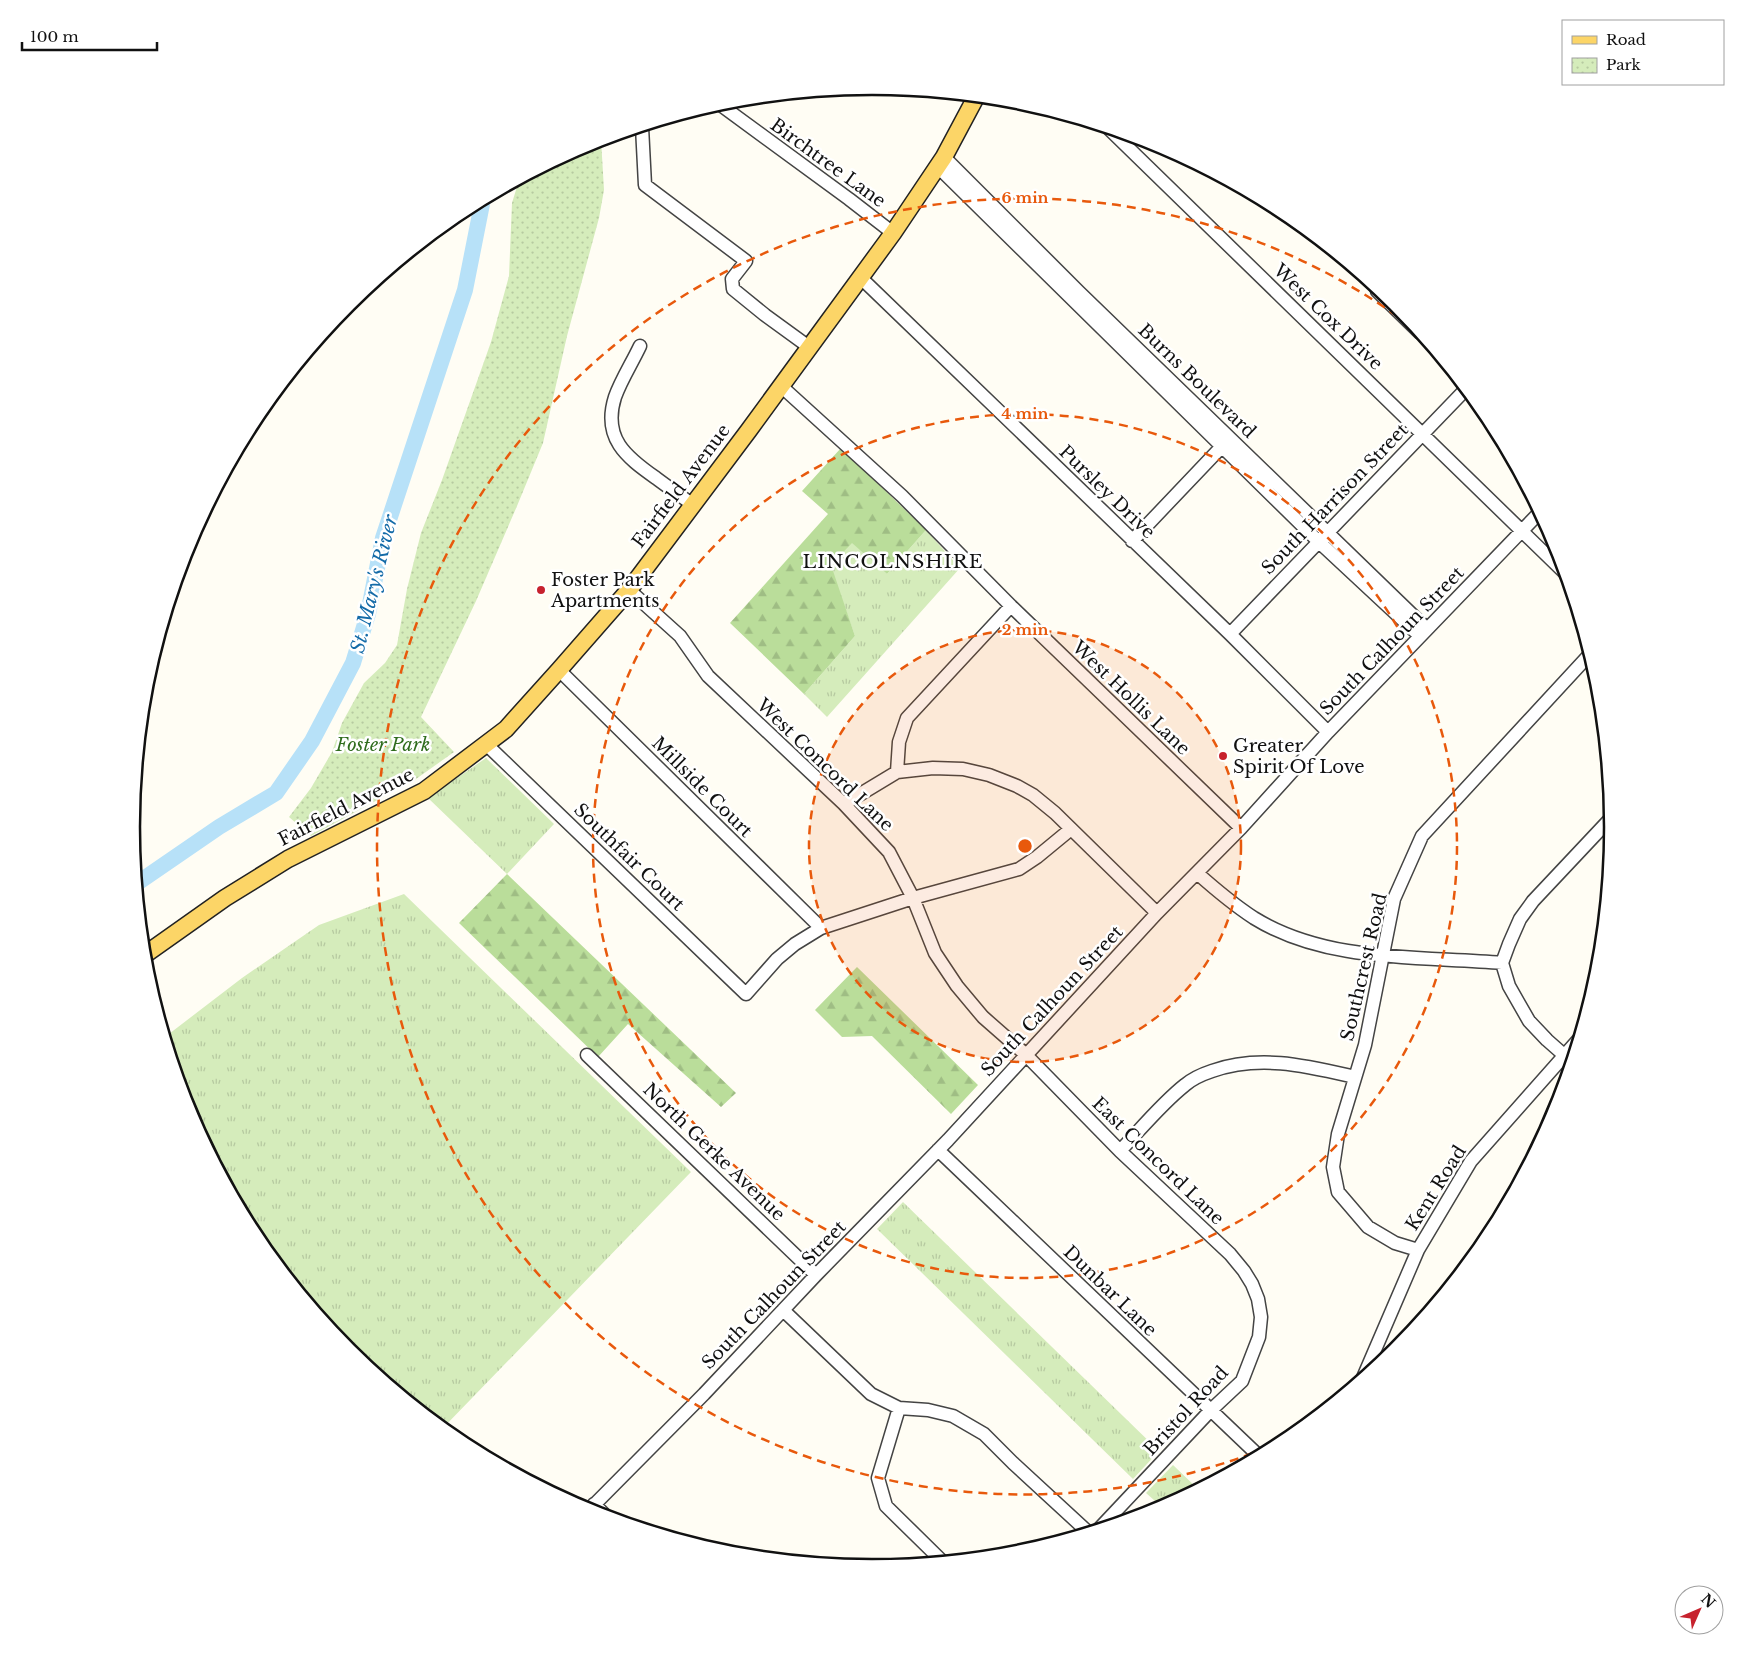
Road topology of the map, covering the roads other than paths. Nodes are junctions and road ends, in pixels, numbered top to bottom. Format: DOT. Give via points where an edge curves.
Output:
graph roads {
  1 [pos="973,102"];
  2 [pos="727,110"];
  3 [pos="642,132"];
  4 [pos="1119,138"];
  5 [pos="941,162"];
  6 [pos="892,233"];
  7 [pos="860,277"];
  8 [pos="640,346"];
  9 [pos="809,348"];
  10 [pos="781,386"];
  11 [pos="1461,394"];
  12 [pos="1423,434"];
  13 [pos="1226,442"];
  14 [pos="693,505"];
  15 [pos="1535,517"];
  16 [pos="1522,531"];
  17 [pos="1322,536"];
  18 [pos="1132,541"];
  19 [pos="1555,563"];
  20 [pos="629,590"];
  21 [pos="1011,606"];
  22 [pos="1423,632"];
  23 [pos="1230,634"];
  24 [pos="1585,660"];
  25 [pos="559,670"];
  26 [pos="1328,732"];
  27 [pos="487,745"];
  28 [pos="897,772"];
  29 [pos="844,804"];
  30 [pos="1604,826"];
  31 [pos="1240,828"];
  32 [pos="1071,829"];
  33 [pos="1197,873"];
  34 [pos="913,898"];
  35 [pos="1157,913"];
  36 [pos="820,928"];
  37 [pos="151,951"];
  38 [pos="1383,955"];
  39 [pos="1502,963"];
  40 [pos="1571,1048"];
  41 [pos="1025,1054"];
  42 [pos="587,1055"];
  43 [pos="1564,1055"];
  44 [pos="1355,1076"];
  45 [pos="938,1150"];
  46 [pos="1120,1151"];
  47 [pos="1418,1250"];
  48 [pos="816,1275"];
  49 [pos="1258,1298"];
  50 [pos="783,1310"];
  51 [pos="1368,1366"];
  52 [pos="899,1408"];
  53 [pos="1210,1411"];
  54 [pos="1254,1452"];
  55 [pos="593,1505"];
  56 [pos="1106,1521"];
  57 [pos="1084,1528"];
  58 [pos="937,1557"];
  1 -- 5 [label="main road, Fairfield Avenue"];
  2 -- 6 [label="street, Birchtree Lane"];
  3 -- 9 [label="street" via="644,185 746,261 732,279 733,289"];
  4 -- 12 [label="street, West Cox Drive"];
  5 -- 6 [label="main road, Fairfield Avenue"];
  5 -- 13 [label="street, Burns Boulevard" via="1071,300"];
  6 -- 7 [label="main road, Fairfield Avenue"];
  7 -- 9 [label="main road, Fairfield Avenue"];
  7 -- 18 [label="street, Pursley Drive"];
  8 -- 14 [label="street" via="616,396 612,414 614,435 631,460"];
  9 -- 10 [label="main road, Fairfield Avenue"];
  10 -- 14 [label="main road, Fairfield Avenue"];
  10 -- 21 [label="street, West Hollis Lane" via="902,496"];
  11 -- 12 [label="street, South Harrison Street"];
  12 -- 16 [label="street, West Cox Drive"];
  12 -- 17 [label="street, South Harrison Street"];
  13 -- 17 [label="street, Burns Boulevard"];
  13 -- 18 [label="street"];
  14 -- 20 [label="main road, Fairfield Avenue"];
  15 -- 16 [label="street, South Calhoun Street"];
  16 -- 19 [label="street, West Cox Drive"];
  16 -- 22 [label="street, South Calhoun Street"];
  17 -- 22 [label="street, Burns Boulevard"];
  17 -- 23 [label="street, South Harrison Street"];
  18 -- 23 [label="street, Pursley Drive"];
  20 -- 25 [label="main road, Fairfield Avenue"];
  20 -- 29 [label="street, West Concord Lane" via="680,636 708,676"];
  21 -- 28 [label="street" via="907,718 899,742"];
  21 -- 31 [label="street, West Hollis Lane"];
  22 -- 26 [label="street, South Calhoun Street"];
  23 -- 26 [label="street, Pursley Drive"];
  24 -- 38 [label="street, Southcrest Road" via="1422,836 1394,900"];
  25 -- 27 [label="main road, Fairfield Avenue" via="506,729"];
  25 -- 36 [label="street, Millside Court"];
  26 -- 31 [label="street, South Calhoun Street"];
  27 -- 36 [label="street, Southfair Court" via="746,994 778,959"];
  27 -- 37 [label="main road, Fairfield Avenue" via="424,791 288,859 225,898"];
  28 -- 29 [label="street"];
  28 -- 32 [label="street" via="933,768 963,769 989,775 1033,795"];
  29 -- 34 [label="street, West Concord Lane" via="889,852"];
  30 -- 39 [label="street" via="1524,913"];
  31 -- 33 [label="street, South Calhoun Street"];
  32 -- 34 [label="street" via="1019,869"];
  32 -- 35 [label="street"];
  33 -- 35 [label="street, South Calhoun Street"];
  33 -- 38 [label="street" via="1236,906 1274,929 1312,943"];
  34 -- 36 [label="street"];
  34 -- 41 [label="street, West Concord Lane" via="935,953 957,986 983,1017"];
  35 -- 41 [label="street, South Calhoun Street"];
  38 -- 39 [label="street"];
  38 -- 44 [label="street, Southcrest Road" via="1365,1045"];
  39 -- 43 [label="street" via="1509,986 1529,1021"];
  40 -- 43 [label="street, Kent Road"];
  41 -- 45 [label="street, South Calhoun Street"];
  41 -- 46 [label="street, East Concord Lane"];
  42 -- 48 [label="street, North Gerke Avenue"];
  43 -- 47 [label="street, Kent Road" via="1471,1161"];
  44 -- 46 [label="street" via="1269,1062 1225,1067 1186,1084"];
  44 -- 47 [label="street, Southcrest Road" via="1334,1159 1338,1192 1368,1228 1395,1243"];
  45 -- 48 [label="street, South Calhoun Street"];
  45 -- 53 [label="street, Dunbar Lane"];
  46 -- 49 [label="street, East Concord Lane" via="1230,1254 1244,1271"];
  47 -- 51 [label="street, Kent Road"];
  48 -- 50 [label="street, South Calhoun Street"];
  49 -- 53 [label="street, Bristol Road" via="1261,1317 1259,1337 1242,1382"];
  50 -- 52 [label="street" via="871,1394"];
  50 -- 55 [label="street, South Calhoun Street"];
  52 -- 57 [label="street" via="953,1416 984,1434"];
  52 -- 58 [label="street" via="878,1478 886,1506"];
  53 -- 54 [label="street, Dunbar Lane"];
  53 -- 56 [label="street, Bristol Road"];
}
